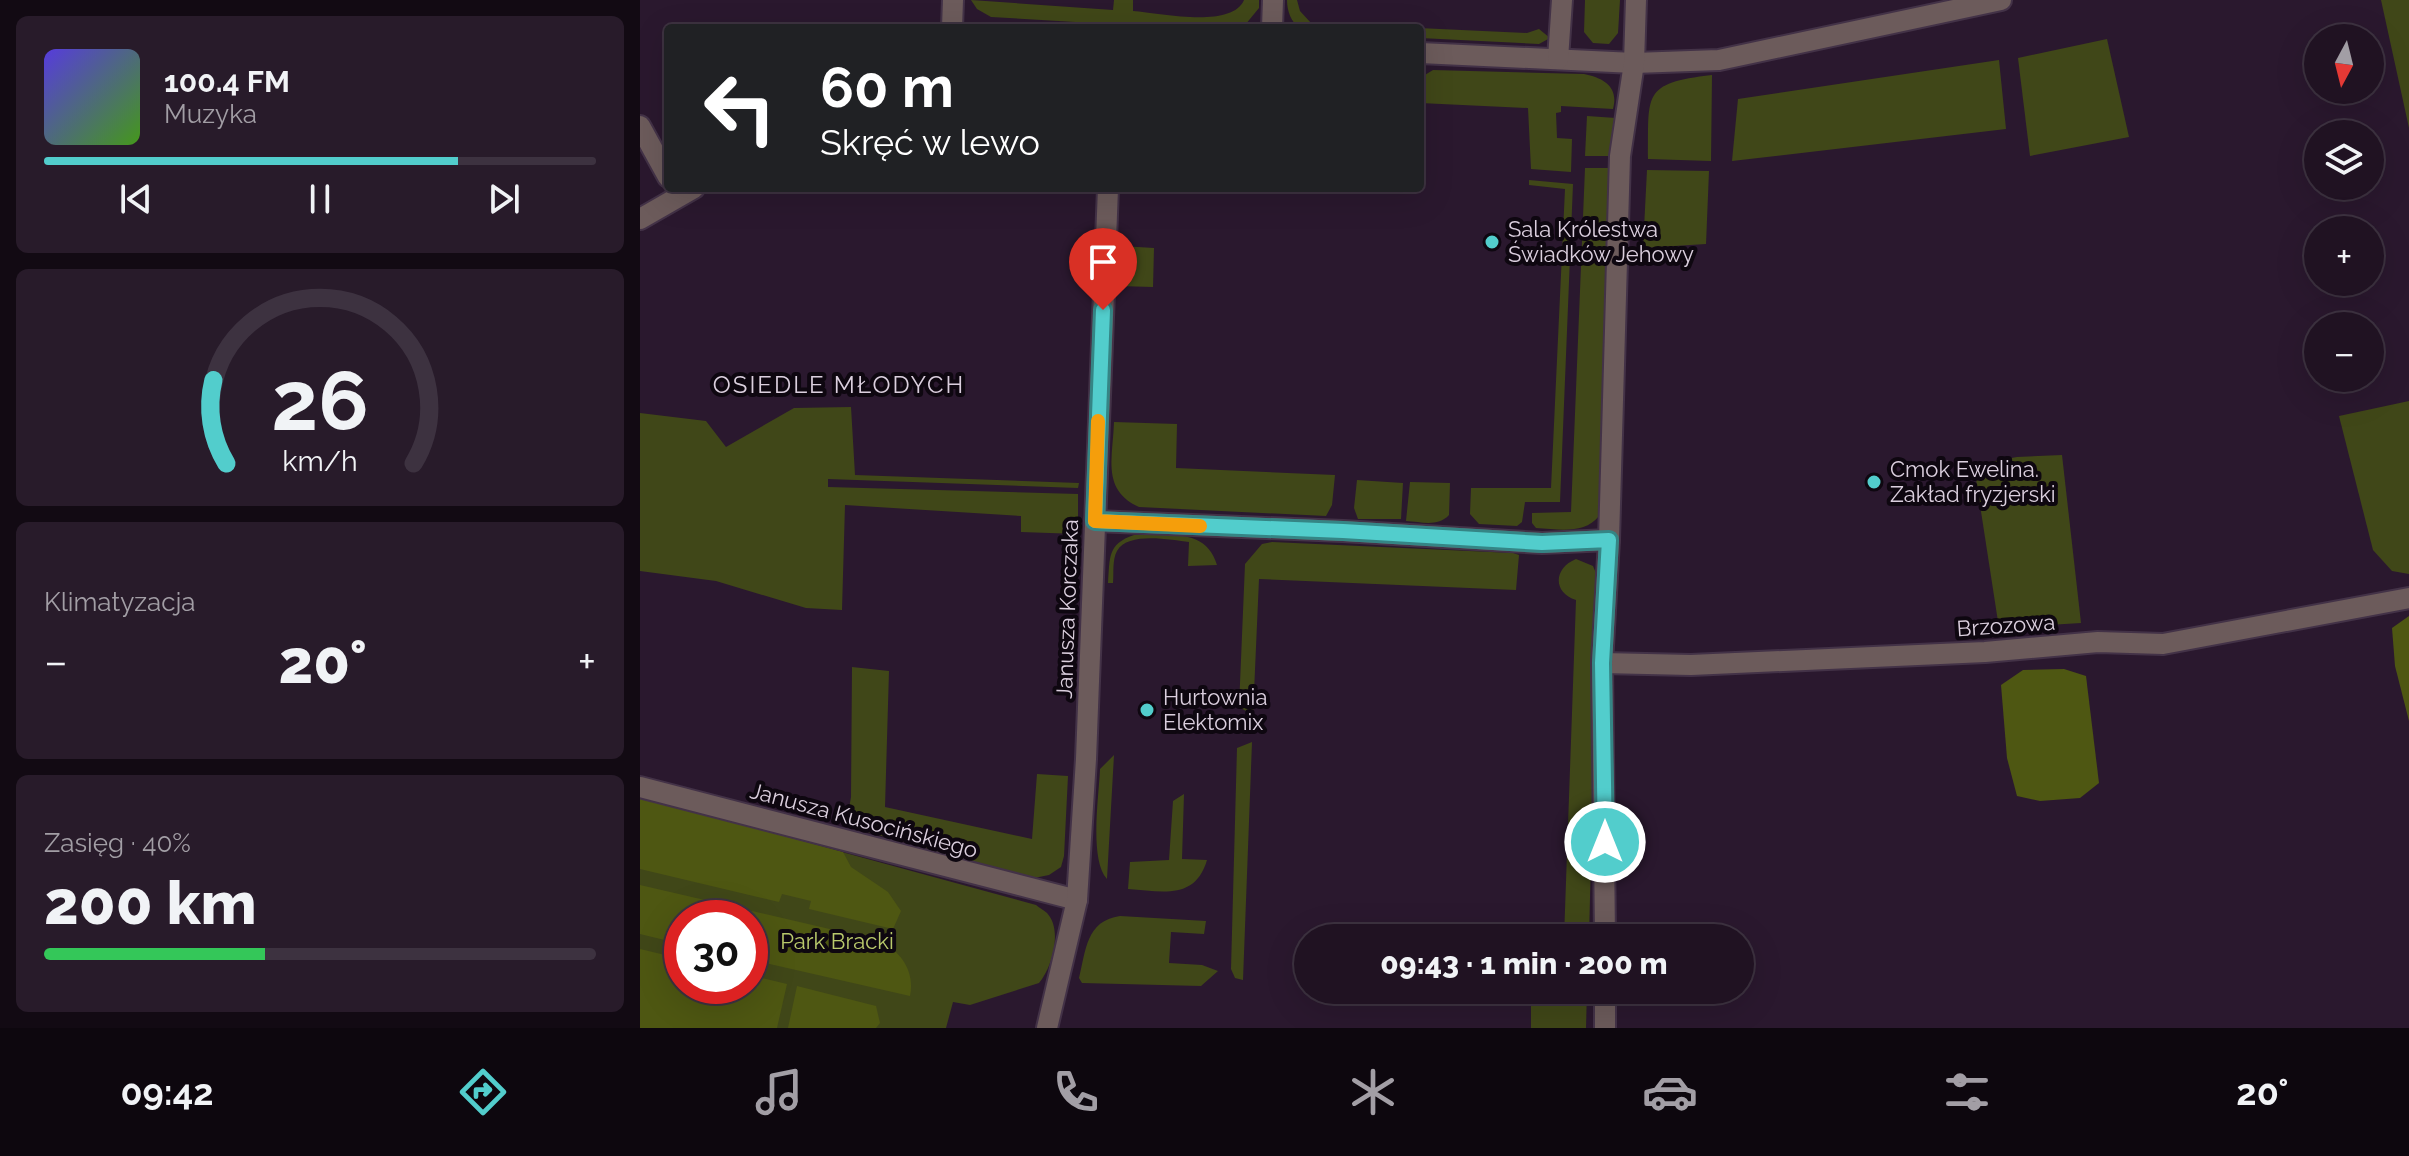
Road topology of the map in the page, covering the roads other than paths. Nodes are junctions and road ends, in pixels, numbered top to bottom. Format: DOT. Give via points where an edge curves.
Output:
graph roads {
  1 [pos="953,0"];
  2 [pos="1273,0"];
  3 [pos="1562,0"];
  4 [pos="1636,0"];
  5 [pos="2001,0"];
  6 [pos="952,24"];
  7 [pos="1272,24"];
  8 [pos="1424,53"];
  9 [pos="1558,59"];
  10 [pos="1634,63"];
  11 [pos="640,126"];
  12 [pos="664,170"];
  13 [pos="681,192"];
  14 [pos="1108,192"];
  15 [pos="640,219"];
  16 [pos="1095,521"];
  17 [pos="1609,540"];
  18 [pos="2409,598"];
  19 [pos="1602,663"];
  20 [pos="640,787"];
  21 [pos="1077,900"];
  22 [pos="1605,924"];
  23 [pos="1605,1004"];
  24 [pos="1047,1028"];
  25 [pos="1605,1028"];
  1 -- 6 [label="street"];
  2 -- 7 [label="street"];
  3 -- 9 [label="street"];
  4 -- 10 [label="street"];
  5 -- 10 [label="street" via="1719,60"];
  8 -- 9 [label="street"];
  9 -- 10 [label="street"];
  10 -- 17 [label="street" via="1620,156"];
  11 -- 12 [label="street"];
  13 -- 15 [label="street"];
  14 -- 16 [label="street, Janusza Korczaka"];
  16 -- 17 [label="street" via="1542,543"];
  16 -- 21 [label="street, Janusza Korczaka"];
  17 -- 19 [label="street"];
  18 -- 19 [label="street, Brzozowa" via="2163,644 2098,642 1691,665"];
  19 -- 22 [label="street"];
  20 -- 21 [label="street, Janusza Kusocińskiego"];
  21 -- 24 [label="street, Janusza Korczaka"];
  23 -- 25 [label="street"];
}
